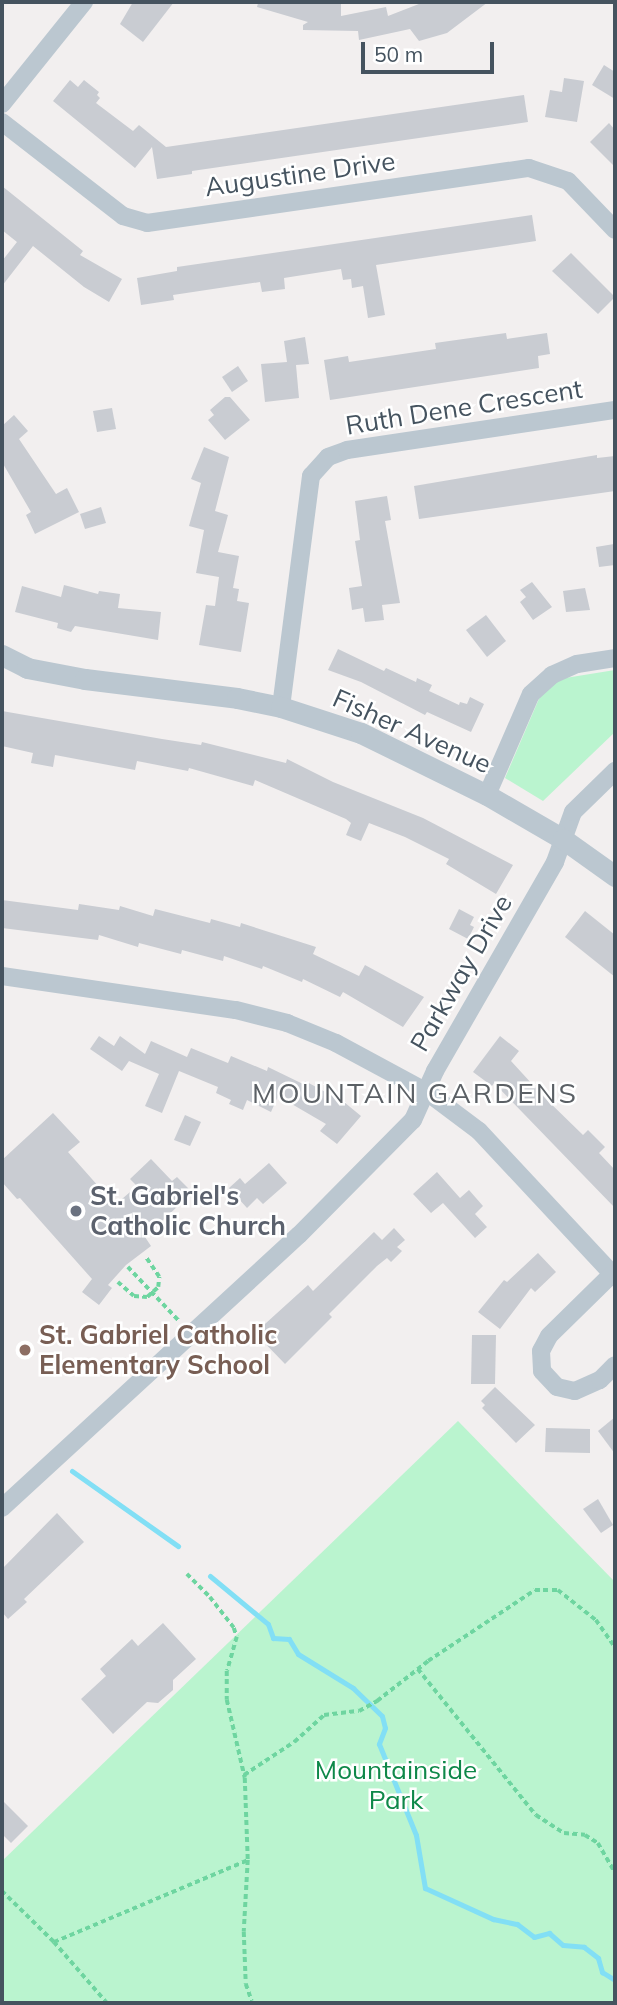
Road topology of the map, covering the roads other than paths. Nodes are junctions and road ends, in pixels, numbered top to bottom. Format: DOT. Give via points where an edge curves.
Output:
graph roads {
  1 [pos="85,2"];
  2 [pos="2,104"];
  3 [pos="2,122"];
  4 [pos="615,230"];
  5 [pos="615,410"];
  6 [pos="2,655"];
  7 [pos="615,658"];
  8 [pos="281,707"];
  9 [pos="615,771"];
  10 [pos="487,795"];
  11 [pos="563,839"];
  12 [pos="615,876"];
  13 [pos="2,975"];
  14 [pos="427,1092"];
  15 [pos="614,1276"];
  16 [pos="615,1365"];
  17 [pos="2,1508"];
  1 -- 2 [label="street"];
  3 -- 4 [label="street, Augustine Drive" via="123,216 147,223 529,167 568,181"];
  5 -- 8 [label="street, Ruth Dene Crescent" via="347,450 328,457 311,476"];
  6 -- 8 [label="street, Fisher Avenue" via="27,668 85,680"];
  7 -- 10 [label="street" via="577,664 552,675 531,694"];
  8 -- 10 [label="street, Fisher Avenue" via="361,733"];
  9 -- 11 [label="street, Parkway Drive" via="573,812"];
  10 -- 11 [label="street, Fisher Avenue"];
  11 -- 12 [label="street, Fisher Avenue"];
  11 -- 14 [label="street, Parkway Drive" via="555,862"];
  13 -- 14 [label="street" via="236,1010 287,1023 336,1043"];
  14 -- 15 [label="street" via="479,1132"];
  14 -- 17 [label="street, Parkway Drive" via="413,1120 299,1235"];
  15 -- 16 [label="street" via="549,1336 541,1352 542,1371 557,1387 575,1391 600,1380"];
}
